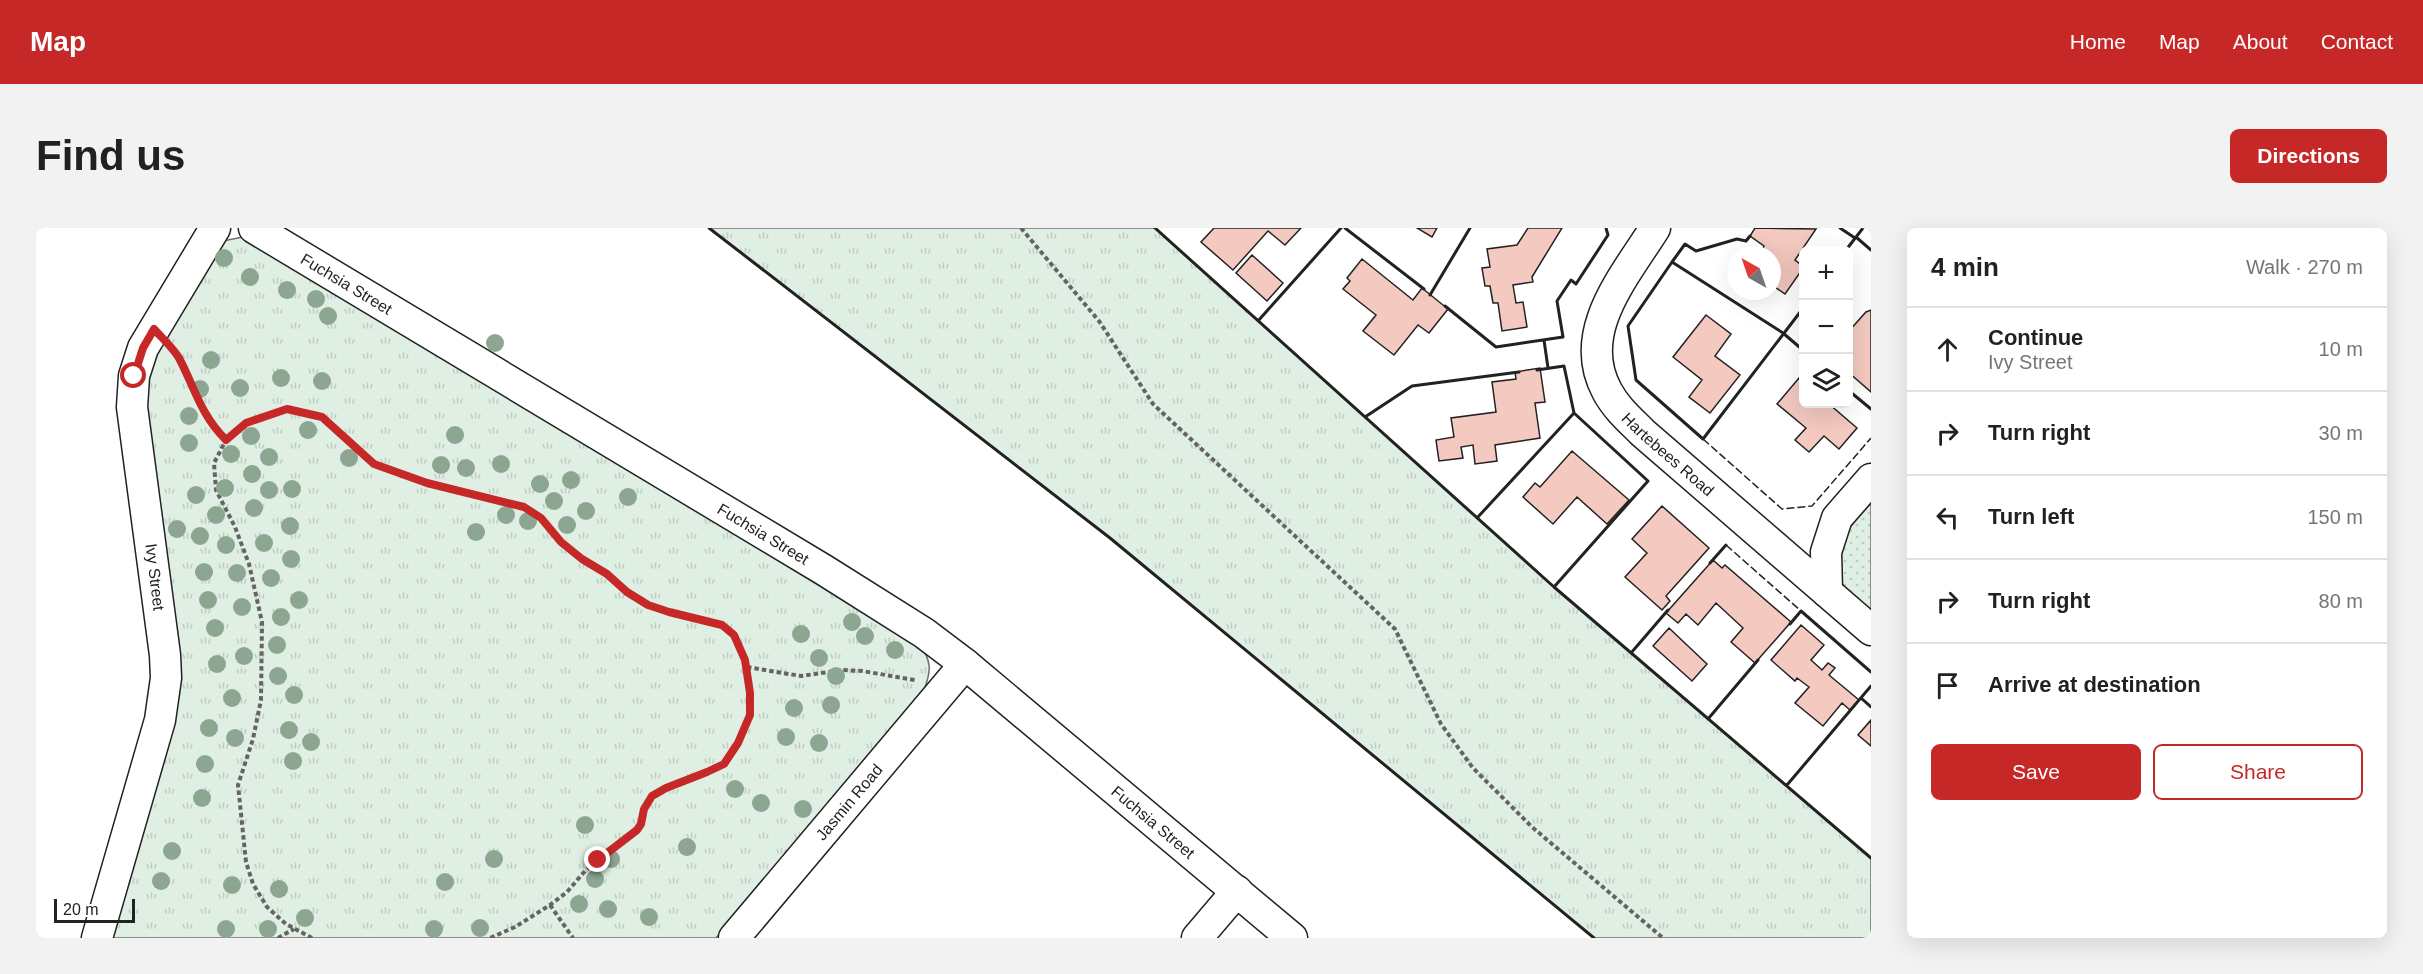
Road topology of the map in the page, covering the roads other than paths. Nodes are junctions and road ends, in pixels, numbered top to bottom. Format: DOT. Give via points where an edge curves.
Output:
graph roads {
  1 [pos="215,228"];
  2 [pos="254,228"];
  3 [pos="1655,228"];
  4 [pos="1871,479"];
  5 [pos="1827,592"];
  6 [pos="1871,630"];
  7 [pos="956,674"];
  8 [pos="1237,891"];
  9 [pos="97,938"];
  10 [pos="734,938"];
  11 [pos="1197,938"];
  12 [pos="1292,938"];
  1 -- 9 [label="street, Ivy Street" via="143,348 134,376 132,407 165,655 164,701"];
  2 -- 7 [label="street, Fuchsia Street" via="924,633"];
  3 -- 5 [label="street, Hartebees Road" via="1602,313 1596,349 1599,373 1607,392 1643,433"];
  4 -- 5 [label="street" via="1837,518 1826,552"];
  5 -- 6 [label="street, Hartebees Road"];
  7 -- 8 [label="street, Fuchsia Street"];
  7 -- 10 [label="street, Jasmin Road"];
  8 -- 11 [label="street"];
  8 -- 12 [label="street, Fuchsia Street"];
}
